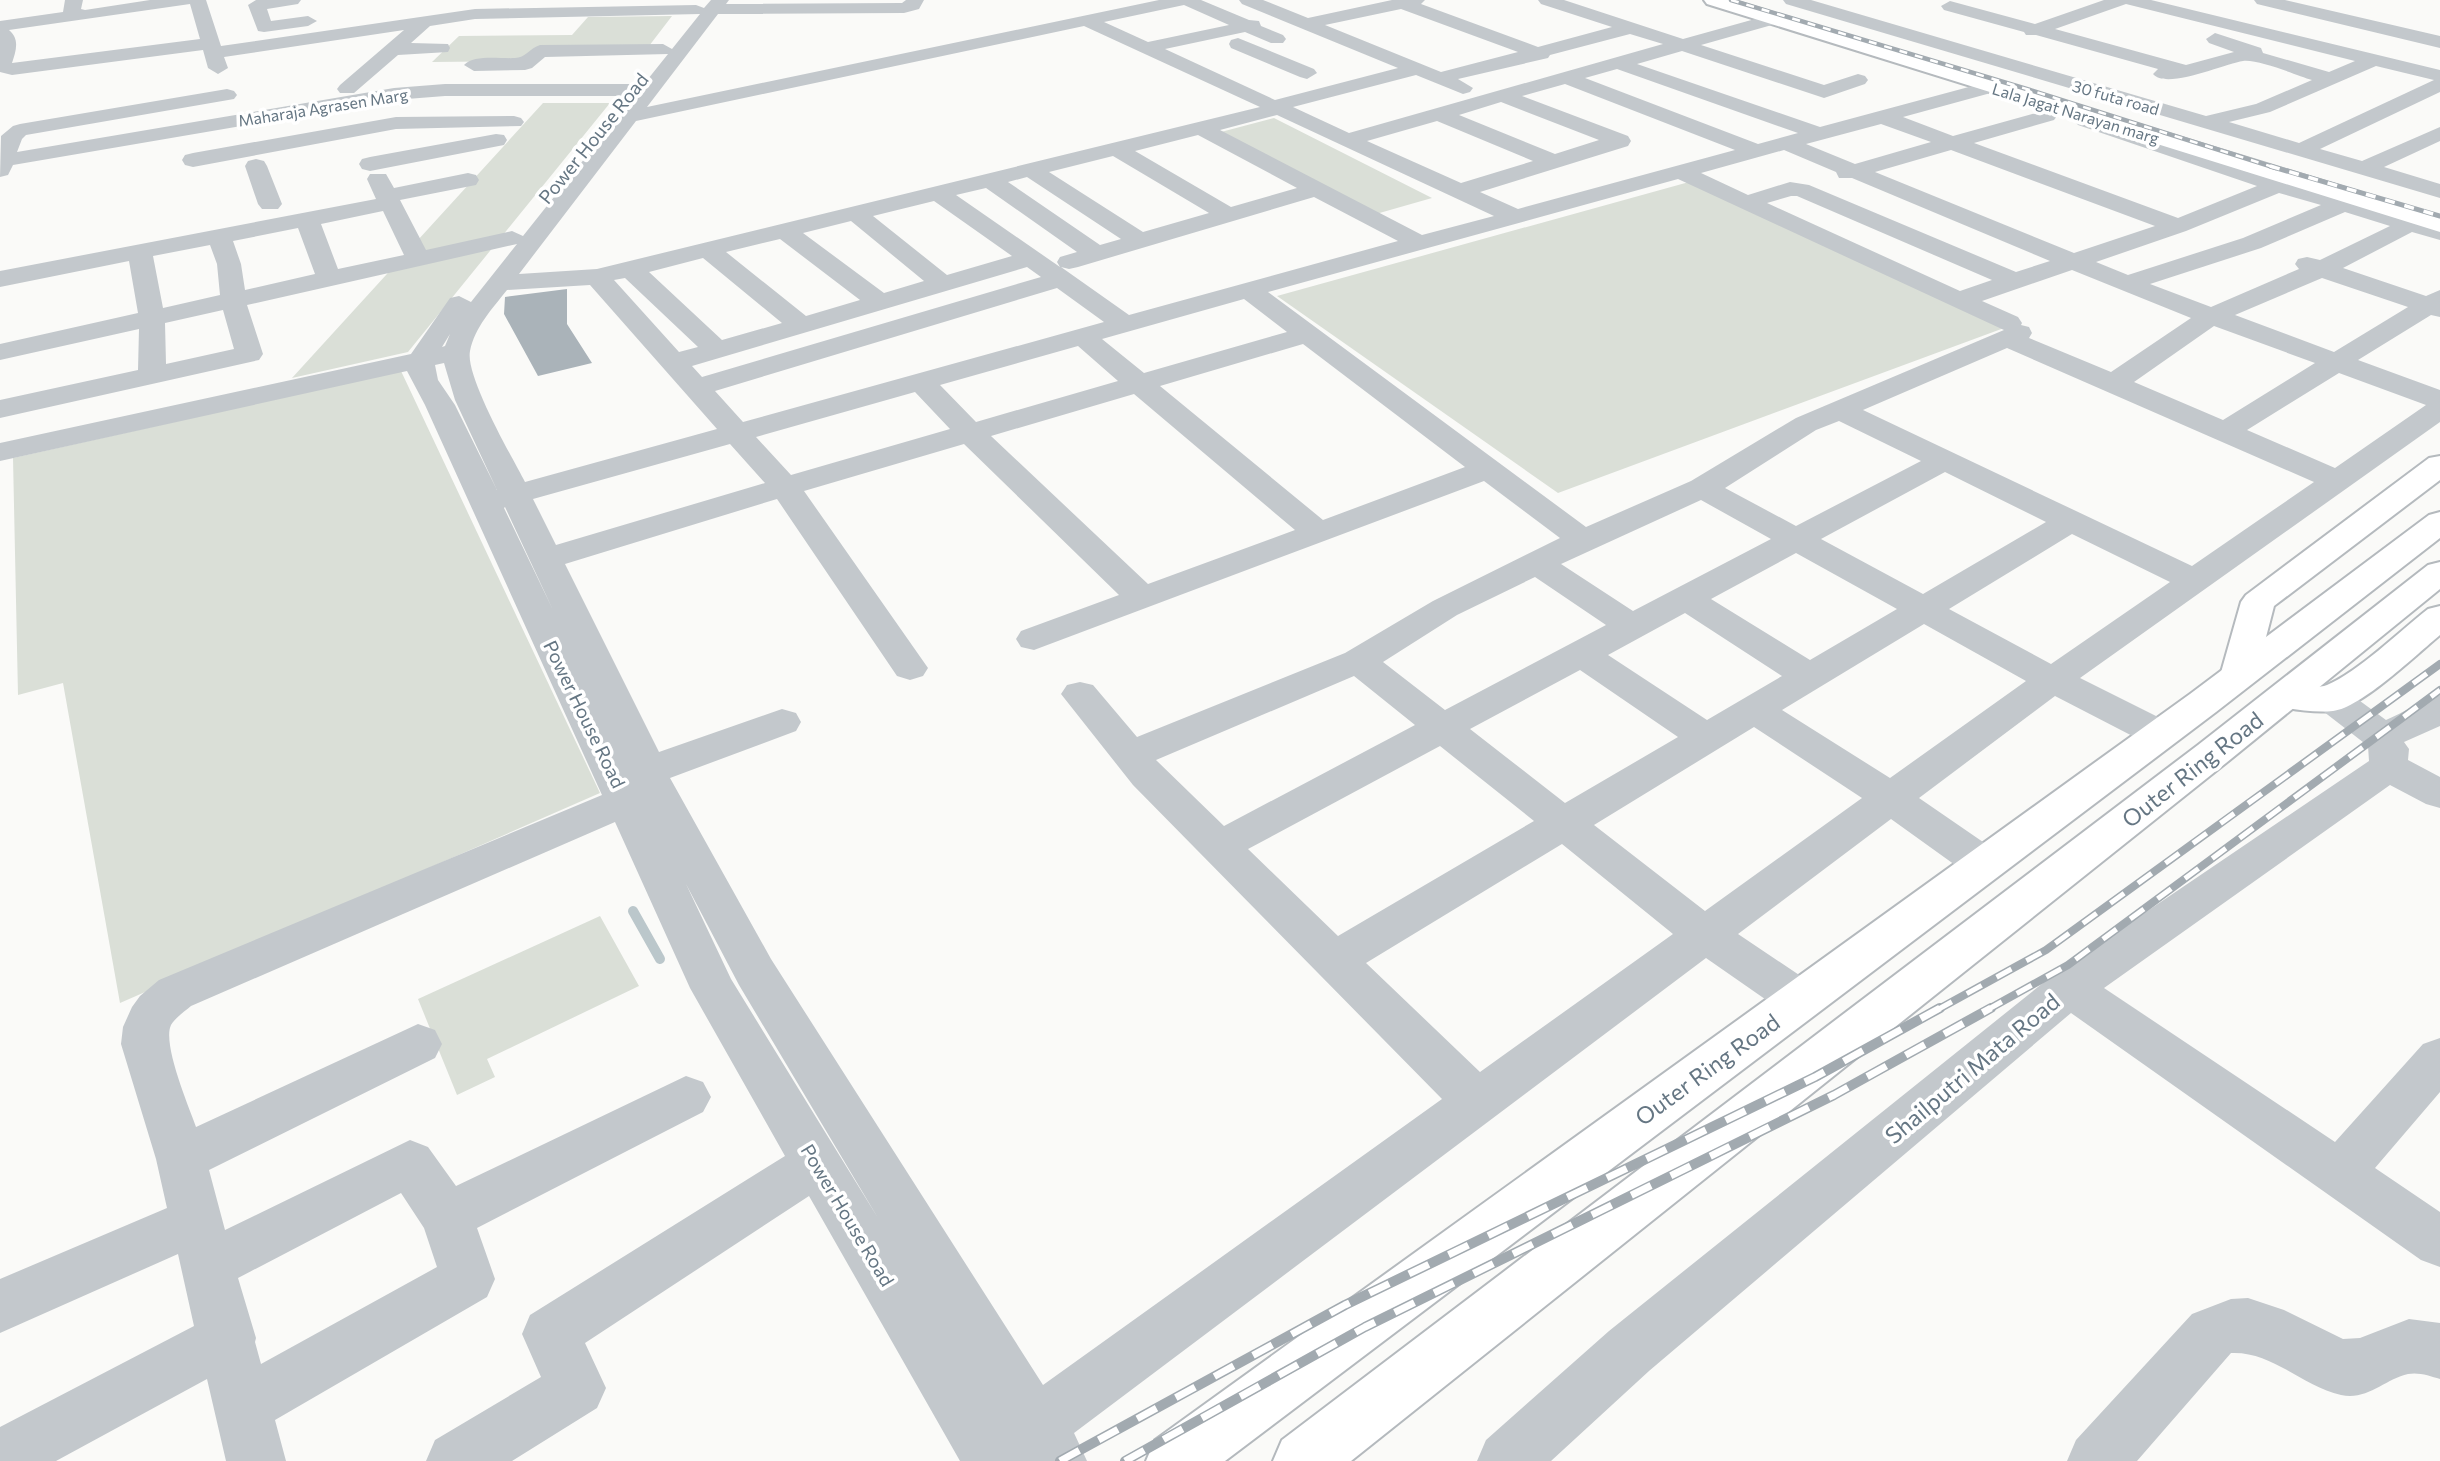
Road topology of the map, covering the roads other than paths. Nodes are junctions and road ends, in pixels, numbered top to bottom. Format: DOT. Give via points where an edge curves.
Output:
graph roads {
  1 [pos="185,0"];
  2 [pos="292,0"];
  3 [pos="452,0"];
  4 [pos="489,0"];
  5 [pos="915,0"];
  6 [pos="1547,0"];
  7 [pos="1704,0"];
  8 [pos="1713,0"];
  9 [pos="1792,0"];
  10 [pos="1969,0"];
  11 [pos="2121,0"];
  12 [pos="2130,0"];
  13 [pos="2263,0"];
  14 [pos="1253,1"];
  15 [pos="1409,2"];
  16 [pos="2243,4"];
  17 [pos="123,5"];
  18 [pos="708,5"];
  19 [pos="1950,6"];
  20 [pos="75,7"];
  21 [pos="2342,7"];
  22 [pos="2383,9"];
  23 [pos="1184,10"];
  24 [pos="2086,12"];
  25 [pos="1767,13"];
  26 [pos="475,14"];
  27 [pos="1123,14"];
  28 [pos="2322,14"];
  29 [pos="1289,17"];
  30 [pos="1667,18"];
  31 [pos="1087,21"];
  32 [pos="2219,21"];
  33 [pos="424,22"];
  34 [pos="2123,22"];
  35 [pos="1307,24"];
  36 [pos="0,26"];
  37 [pos="206,26"];
  38 [pos="1247,26"];
  39 [pos="2373,27"];
  40 [pos="1631,28"];
  41 [pos="2039,28"];
  42 [pos="1875,30"];
  43 [pos="1555,32"];
  44 [pos="1213,34"];
  45 [pos="1715,34"];
  46 [pos="2136,37"];
  47 [pos="2418,37"];
  48 [pos="9,40"];
  49 [pos="1179,41"];
  50 [pos="1580,41"];
  51 [pos="2440,42"];
  52 [pos="1680,44"];
  53 [pos="1293,46"];
  54 [pos="1754,47"];
  55 [pos="2102,47"];
  56 [pos="394,48"];
  57 [pos="441,48"];
  58 [pos="1145,48"];
  59 [pos="1537,53"];
  60 [pos="2123,53"];
  61 [pos="2245,54"];
  62 [pos="1382,55"];
  63 [pos="1214,56"];
  64 [pos="2374,57"];
  65 [pos="1350,62"];
  66 [pos="1618,63"];
  67 [pos="426,65"];
  68 [pos="1329,68"];
  69 [pos="1418,69"];
  70 [pos="1832,71"];
  71 [pos="2180,71"];
  72 [pos="1588,72"];
  73 [pos="532,73"];
  74 [pos="1307,73"];
  75 [pos="2440,76"];
  76 [pos="1440,78"];
  77 [pos="1566,78"];
  78 [pos="2331,79"];
  79 [pos="1374,80"];
  80 [pos="1858,80"];
  81 [pos="2212,83"];
  82 [pos="2440,85"];
  83 [pos="1988,87"];
  84 [pos="1237,90"];
  85 [pos="1339,90"];
  86 [pos="637,91"];
  87 [pos="1398,91"];
  88 [pos="2237,91"];
  89 [pos="227,95"];
  90 [pos="2094,95"];
  91 [pos="1497,97"];
  92 [pos="346,99"];
  93 [pos="1304,99"];
  94 [pos="1363,101"];
  95 [pos="1932,103"];
  96 [pos="2276,103"];
  97 [pos="533,104"];
  98 [pos="1276,108"];
  99 [pos="1437,109"];
  100 [pos="1387,111"];
  101 [pos="2047,116"];
  102 [pos="1882,117"];
  103 [pos="514,122"];
  104 [pos="1411,122"];
  105 [pos="2203,122"];
  106 [pos="236,125"];
  107 [pos="1201,128"];
  108 [pos="1377,132"];
  109 [pos="2440,133"];
  110 [pos="1820,134"];
  111 [pos="189,136"];
  112 [pos="1347,140"];
  113 [pos="1785,143"];
  114 [pos="1954,144"];
  115 [pos="1116,149"];
  116 [pos="1756,151"];
  117 [pos="2298,151"];
  118 [pos="2393,155"];
  119 [pos="193,160"];
  120 [pos="1552,162"];
  121 [pos="1,165"];
  122 [pos="256,166"];
  123 [pos="372,167"];
  124 [pos="2363,169"];
  125 [pos="2440,169"];
  126 [pos="1031,170"];
  127 [pos="1681,172"];
  128 [pos="1853,172"];
  129 [pos="468,180"];
  130 [pos="989,180"];
  131 [pos="2271,188"];
  132 [pos="1317,189"];
  133 [pos="1790,189"];
  134 [pos="1458,191"];
  135 [pos="2440,191"];
  136 [pos="939,192"];
  137 [pos="1745,202"];
  138 [pos="2440,202"];
  139 [pos="270,204"];
  140 [pos="2337,206"];
  141 [pos="855,213"];
  142 [pos="1228,215"];
  143 [pos="1516,217"];
  144 [pos="197,218"];
  145 [pos="307,219"];
  146 [pos="2440,225"];
  147 [pos="2178,226"];
  148 [pos="2402,229"];
  149 [pos="784,231"];
  150 [pos="2440,233"];
  151 [pos="219,236"];
  152 [pos="512,238"];
  153 [pos="1140,241"];
  154 [pos="1419,243"];
  155 [pos="2252,243"];
  156 [pos="708,250"];
  157 [pos="140,251"];
  158 [pos="1097,254"];
  159 [pos="1031,258"];
  160 [pos="418,259"];
  161 [pos="2073,262"];
  162 [pos="631,269"];
  163 [pos="2321,269"];
  164 [pos="1065,270"];
  165 [pos="597,277"];
  166 [pos="0,279"];
  167 [pos="329,279"];
  168 [pos="2013,280"];
  169 [pos="499,284"];
  170 [pos="943,284"];
  171 [pos="2126,284"];
  172 [pos="1248,289"];
  173 [pos="233,300"];
  174 [pos="1959,300"];
  175 [pos="879,302"];
  176 [pos="2436,304"];
  177 [pos="2211,316"];
  178 [pos="152,318"];
  179 [pos="1125,324"];
  180 [pos="801,325"];
  181 [pos="2012,331"];
  182 [pos="1308,334"];
  183 [pos="1082,336"];
  184 [pos="718,350"];
  185 [pos="0,352"];
  186 [pos="673,363"];
  187 [pos="2339,363"];
  188 [pos="441,365"];
  189 [pos="152,376"];
  190 [pos="921,381"];
  191 [pos="1139,384"];
  192 [pos="2113,384"];
  193 [pos="696,388"];
  194 [pos="2440,400"];
  195 [pos="2440,408"];
  196 [pos="0,409"];
  197 [pos="1840,410"];
  198 [pos="2224,432"];
  199 [pos="736,433"];
  200 [pos="971,434"];
  201 [pos="0,452"];
  202 [pos="1945,460"];
  203 [pos="2440,465"];
  204 [pos="1488,469"];
  205 [pos="2337,480"];
  206 [pos="784,486"];
  207 [pos="1702,488"];
  208 [pos="500,499"];
  209 [pos="2071,521"];
  210 [pos="2440,522"];
  211 [pos="1318,533"];
  212 [pos="1797,539"];
  213 [pos="1583,540"];
  214 [pos="547,559"];
  215 [pos="1536,562"];
  216 [pos="2440,572"];
  217 [pos="2195,581"];
  218 [pos="1142,598"];
  219 [pos="1686,599"];
  220 [pos="1924,609"];
  221 [pos="2440,617"];
  222 [pos="1632,627"];
  223 [pos="1034,639"];
  224 [pos="1581,654"];
  225 [pos="1358,661"];
  226 [pos="910,668"];
  227 [pos="2238,676"];
  228 [pos="1810,677"];
  229 [pos="2053,680"];
  230 [pos="1080,694"];
  231 [pos="2309,697"];
  232 [pos="2440,707"];
  233 [pos="1755,710"];
  234 [pos="782,722"];
  235 [pos="1443,728"];
  236 [pos="2160,734"];
  237 [pos="1707,738"];
  238 [pos="2385,752"];
  239 [pos="1131,755"];
  240 [pos="636,785"];
  241 [pos="2440,794"];
  242 [pos="1891,798"];
  243 [pos="1564,823"];
  244 [pos="1220,846"];
  245 [pos="1984,864"];
  246 [pos="1705,935"];
  247 [pos="1334,960"];
  248 [pos="2069,988"];
  249 [pos="1801,1000"];
  250 [pos="418,1044"];
  251 [pos="2440,1058"];
  252 [pos="685,1097"];
  253 [pos="1478,1102"];
  254 [pos="181,1159"];
  255 [pos="817,1163"];
  256 [pos="2339,1173"];
  257 [pos="447,1217"];
  258 [pos="203,1242"];
  259 [pos="2440,1242"];
  260 [pos="0,1306"];
  261 [pos="228,1338"];
  262 [pos="2440,1351"];
  263 [pos="243,1406"];
  264 [pos="1019,1452"];
  265 [pos="0,1459"];
  266 [pos="256,1461"];
  267 [pos="456,1461"];
  268 [pos="1176,1461"];
  269 [pos="1303,1461"];
  270 [pos="1507,1461"];
  271 [pos="2097,1461"];
  1 -- 17 [label="street"];
  2 -- 3 [label="street" via="257,5 252,19 264,27"];
  4 -- 26 [label="street"];
  5 -- 18 [label="street" via="904,8"];
  6 -- 40 [label="street"];
  7 -- 25 [label="street"];
  8 -- 25 [label="main road, Lala Jagat Narayan marg"];
  9 -- 42 [label="street"];
  10 -- 19 [label="street"];
  11 -- 24 [label="street"];
  12 -- 32 [label="street"];
  13 -- 28 [label="street"];
  14 -- 29 [label="street"];
  15 -- 35 [label="street"];
  15 -- 59 [label="street"];
  16 -- 32 [label="street" via="2250,9"];
  17 -- 20 [label="street"];
  18 -- 26 [label="street"];
  18 -- 86 [label="street, Power House Road"];
  19 -- 41 [label="street"];
  19 -- 42 [label="street"];
  20 -- 36 [label="street"];
  21 -- 28 [label="street"];
  22 -- 39 [label="street"];
  23 -- 27 [label="street" via="1154,7"];
  23 -- 38 [label="street"];
  23 -- 44 [label="street"];
  24 -- 34 [label="street"];
  24 -- 41 [label="street"];
  24 -- 41 [label="street" via="2049,5 2023,18"];
  25 -- 42 [label="main road, Lala Jagat Narayan marg"];
  25 -- 45 [label="street"];
  25 -- 83 [label="main road, Lala Jagat Narayan marg"];
  26 -- 33 [label="street"];
  27 -- 31 [label="street"];
  27 -- 49 [label="street"];
  28 -- 39 [label="street"];
  29 -- 35 [label="street"];
  29 -- 38 [label="street"];
  30 -- 40 [label="street"];
  31 -- 58 [label="street"];
  31 -- 86 [label="street"];
  32 -- 61 [label="street" via="2185,32 2254,52"];
  32 -- 64 [label="street"];
  33 -- 37 [label="street"];
  33 -- 56 [label="street"];
  35 -- 62 [label="street"];
  37 -- 48 [label="street" via="165,44 12,69 2,66"];
  37 -- 89 [label="street"];
  38 -- 44 [label="street"];
  38 -- 53 [label="street"];
  39 -- 47 [label="street"];
  40 -- 50 [label="street"];
  40 -- 52 [label="street"];
  41 -- 55 [label="street"];
  41 -- 60 [label="street" via="1984,50 2065,73"];
  42 -- 90 [label="main road, Lala Jagat Narayan marg"];
  43 -- 50 [label="street"];
  44 -- 49 [label="street"];
  44 -- 74 [label="street"];
  45 -- 52 [label="street"];
  45 -- 54 [label="street"];
  46 -- 55 [label="street"];
  47 -- 51 [label="street"];
  47 -- 64 [label="street"];
  49 -- 58 [label="street"];
  49 -- 63 [label="street"];
  50 -- 59 [label="street"];
  52 -- 66 [label="street"];
  52 -- 80 [label="street" via="1824,92"];
  55 -- 60 [label="street"];
  56 -- 57 [label="street"];
  56 -- 92 [label="street"];
  58 -- 84 [label="street"];
  59 -- 72 [label="street"];
  59 -- 76 [label="street"];
  60 -- 71 [label="street"];
  61 -- 71 [label="street"];
  61 -- 78 [label="street"];
  62 -- 65 [label="street"];
  62 -- 69 [label="street"];
  64 -- 75 [label="street"];
  64 -- 78 [label="street"];
  66 -- 72 [label="street"];
  66 -- 110 [label="street"];
  67 -- 86 [label="street" via="526,64 540,51"];
  68 -- 74 [label="street"];
  69 -- 76 [label="street"];
  69 -- 79 [label="street"];
  70 -- 80 [label="street"];
  71 -- 81 [label="street"];
  71 -- 90 [label="street"];
  72 -- 77 [label="street"];
  73 -- 86 [label="street"];
  74 -- 84 [label="street"];
  76 -- 91 [label="street"];
  77 -- 91 [label="street"];
  77 -- 116 [label="street"];
  78 -- 96 [label="street"];
  79 -- 85 [label="street"];
  79 -- 87 [label="street"];
  80 -- 95 [label="street"];
  82 -- 117 [label="street"];
  83 -- 95 [label="street"];
  83 -- 146 [label="main road, Lala Jagat Narayan marg"];
  83 -- 150 [label="street" via="2278,185"];
  84 -- 98 [label="street"];
  85 -- 93 [label="street"];
  85 -- 94 [label="street"];
  86 -- 92 [label="street, Maharaja Agrasen Marg"];
  86 -- 106 [label="street, Maharaja Agrasen Marg" via="406,93"];
  86 -- 152 [label="street, Power House Road"];
  86 -- 169 [label="street, Power House Road"];
  88 -- 96 [label="street"];
  89 -- 106 [label="street"];
  89 -- 121 [label="street" via="20,130 12,136"];
  90 -- 105 [label="street, 30 futa road"];
  90 -- 138 [label="main road, Lala Jagat Narayan marg"];
  91 -- 99 [label="street"];
  91 -- 120 [label="street" via="1620,141"];
  92 -- 106 [label="street, Maharaja Agrasen Marg"];
  92 -- 123 [label="street"];
  93 -- 98 [label="street"];
  93 -- 108 [label="street"];
  95 -- 102 [label="street"];
  96 -- 105 [label="street"];
  97 -- 103 [label="street"];
  98 -- 107 [label="street"];
  98 -- 112 [label="street"];
  99 -- 104 [label="street"];
  99 -- 120 [label="street"];
  100 -- 104 [label="street"];
  101 -- 114 [label="street"];
  102 -- 110 [label="street"];
  102 -- 114 [label="street"];
  103 -- 123 [label="street" via="496,140"];
  103 -- 123 [label="street" via="396,123"];
  104 -- 108 [label="street"];
  105 -- 117 [label="street, 30 futa road"];
  106 -- 111 [label="street, Maharaja Agrasen Marg"];
  106 -- 121 [label="street, Maharaja Agrasen Marg"];
  107 -- 115 [label="street"];
  107 -- 132 [label="street"];
  108 -- 112 [label="street"];
  109 -- 118 [label="street"];
  110 -- 113 [label="street"];
  111 -- 119 [label="street"];
  111 -- 121 [label="street, Maharaja Agrasen Marg"];
  112 -- 134 [label="street"];
  113 -- 116 [label="street"];
  113 -- 128 [label="street"];
  114 -- 128 [label="street"];
  114 -- 147 [label="street"];
  115 -- 126 [label="street"];
  115 -- 142 [label="street"];
  116 -- 127 [label="street"];
  117 -- 124 [label="street, 30 futa road"];
  118 -- 124 [label="street"];
  118 -- 125 [label="street"];
  119 -- 122 [label="street" via="196,177"];
  119 -- 123 [label="street"];
  120 -- 134 [label="street"];
  122 -- 123 [label="street"];
  122 -- 139 [label="street"];
  123 -- 129 [label="street"];
  123 -- 139 [label="street"];
  123 -- 145 [label="street"];
  123 -- 160 [label="street"];
  124 -- 135 [label="street, 30 futa road"];
  126 -- 130 [label="street"];
  126 -- 153 [label="street"];
  127 -- 137 [label="street"];
  127 -- 143 [label="street"];
  128 -- 133 [label="street"];
  128 -- 161 [label="street"];
  130 -- 136 [label="street"];
  130 -- 158 [label="street"];
  131 -- 147 [label="street"];
  132 -- 142 [label="street"];
  132 -- 154 [label="street"];
  133 -- 137 [label="street"];
  133 -- 168 [label="street"];
  134 -- 143 [label="street"];
  136 -- 141 [label="street"];
  136 -- 159 [label="street"];
  137 -- 174 [label="street"];
  139 -- 144 [label="street"];
  140 -- 155 [label="street"];
  141 -- 149 [label="street"];
  141 -- 170 [label="street"];
  142 -- 153 [label="street"];
  143 -- 154 [label="street"];
  145 -- 151 [label="street"];
  145 -- 167 [label="street"];
  147 -- 161 [label="street"];
  148 -- 163 [label="street"];
  149 -- 156 [label="street"];
  149 -- 175 [label="street"];
  151 -- 157 [label="street"];
  151 -- 173 [label="street" via="229,264"];
  152 -- 160 [label="street"];
  152 -- 188 [label="street, Power House Road" via="442,325"];
  153 -- 158 [label="street"];
  154 -- 172 [label="street"];
  155 -- 163 [label="street"];
  155 -- 171 [label="street"];
  156 -- 162 [label="street"];
  156 -- 180 [label="street"];
  157 -- 166 [label="street"];
  157 -- 178 [label="street"];
  158 -- 164 [label="street"];
  159 -- 164 [label="street"];
  159 -- 170 [label="street"];
  160 -- 167 [label="street"];
  161 -- 168 [label="street"];
  161 -- 171 [label="street"];
  162 -- 165 [label="street"];
  162 -- 184 [label="street"];
  163 -- 176 [label="street"];
  163 -- 177 [label="street"];
  164 -- 179 [label="street"];
  164 -- 193 [label="street"];
  165 -- 169 [label="street"];
  165 -- 186 [label="street"];
  167 -- 173 [label="street"];
  168 -- 174 [label="street"];
  169 -- 188 [label="street, Power House Road"];
  170 -- 175 [label="street"];
  171 -- 177 [label="street"];
  172 -- 179 [label="street"];
  172 -- 182 [label="street"];
  173 -- 178 [label="street"];
  173 -- 189 [label="street" via="249,354"];
  174 -- 181 [label="street"];
  175 -- 180 [label="street"];
  176 -- 187 [label="street"];
  177 -- 187 [label="street"];
  177 -- 192 [label="street"];
  178 -- 185 [label="street"];
  178 -- 189 [label="street"];
  179 -- 183 [label="street"];
  180 -- 184 [label="street"];
  181 -- 192 [label="street"];
  181 -- 197 [label="street"];
  182 -- 191 [label="street"];
  182 -- 204 [label="street"];
  183 -- 190 [label="street"];
  183 -- 191 [label="street"];
  184 -- 186 [label="street"];
  186 -- 193 [label="street"];
  187 -- 194 [label="street"];
  187 -- 198 [label="street"];
  188 -- 201 [label="street"];
  188 -- 208 [label="street, Power House Road" via="440,405"];
  189 -- 196 [label="street"];
  190 -- 199 [label="street"];
  190 -- 200 [label="street"];
  191 -- 200 [label="street"];
  191 -- 211 [label="street"];
  192 -- 198 [label="street"];
  193 -- 199 [label="street"];
  195 -- 205 [label="street"];
  197 -- 202 [label="street"];
  197 -- 207 [label="street" via="1806,425"];
  198 -- 205 [label="street"];
  199 -- 206 [label="street"];
  199 -- 208 [label="street"];
  200 -- 206 [label="street"];
  200 -- 218 [label="street"];
  202 -- 209 [label="street"];
  202 -- 212 [label="street"];
  203 -- 227 [label="main road" via="2258,602"];
  204 -- 211 [label="street"];
  204 -- 213 [label="street"];
  205 -- 217 [label="street"];
  206 -- 214 [label="street"];
  206 -- 226 [label="street"];
  207 -- 212 [label="street"];
  207 -- 213 [label="street"];
  208 -- 214 [label="street, Power House Road"];
  208 -- 240 [label="street, Power House Road"];
  209 -- 217 [label="street"];
  209 -- 220 [label="street"];
  210 -- 227 [label="main road, Outer Ring Road"];
  211 -- 218 [label="street"];
  212 -- 219 [label="street"];
  212 -- 220 [label="street"];
  213 -- 215 [label="street"];
  214 -- 240 [label="street, Power House Road" via="638,748"];
  215 -- 222 [label="street"];
  215 -- 225 [label="street" via="1444,608"];
  216 -- 231 [label="main road"];
  217 -- 229 [label="street"];
  218 -- 223 [label="street"];
  219 -- 222 [label="street"];
  219 -- 228 [label="street"];
  220 -- 228 [label="street"];
  220 -- 229 [label="street"];
  221 -- 231 [label="main road" via="2371,673"];
  222 -- 224 [label="street"];
  224 -- 235 [label="street"];
  224 -- 237 [label="street"];
  225 -- 235 [label="street"];
  225 -- 239 [label="street"];
  227 -- 236 [label="main road, Outer Ring Road"];
  228 -- 233 [label="street"];
  229 -- 236 [label="street"];
  229 -- 242 [label="street"];
  230 -- 239 [label="street"];
  231 -- 238 [label="street"];
  231 -- 269 [label="main road, Outer Ring Road"];
  232 -- 238 [label="street, Shailputri Mata Road"];
  233 -- 237 [label="street"];
  233 -- 242 [label="street"];
  234 -- 240 [label="street"];
  235 -- 243 [label="street"];
  235 -- 244 [label="street"];
  236 -- 245 [label="main road, Outer Ring Road"];
  237 -- 243 [label="street"];
  238 -- 241 [label="street"];
  238 -- 248 [label="street, Shailputri Mata Road"];
  239 -- 244 [label="street"];
  240 -- 254 [label="street" via="175,993 154,1009 144,1028 145,1044"];
  240 -- 255 [label="street, Power House Road" via="713,988"];
  240 -- 264 [label="street, Power House Road" via="755,972"];
  242 -- 245 [label="street"];
  242 -- 246 [label="street"];
  243 -- 246 [label="street"];
  243 -- 247 [label="street"];
  244 -- 247 [label="street"];
  245 -- 249 [label="main road, Outer Ring Road"];
  246 -- 249 [label="street"];
  246 -- 253 [label="street"];
  247 -- 253 [label="street"];
  248 -- 256 [label="street"];
  248 -- 270 [label="street, Shailputri Mata Road" via="1629,1352"];
  249 -- 268 [label="main road, Outer Ring Road"];
  250 -- 254 [label="street"];
  251 -- 256 [label="street"];
  252 -- 257 [label="street"];
  253 -- 264 [label="street"];
  254 -- 258 [label="street"];
  255 -- 264 [label="street, Power House Road"];
  255 -- 267 [label="street" via="550,1334 577,1388"];
  256 -- 259 [label="street"];
  257 -- 258 [label="street" via="410,1163"];
  257 -- 263 [label="street" via="468,1279"];
  258 -- 260 [label="street"];
  258 -- 261 [label="street"];
  261 -- 263 [label="street"];
  261 -- 265 [label="street"];
  262 -- 271 [label="street" via="2426,1345 2404,1345 2357,1368 2342,1367 2284,1336 2251,1325 2227,1325 2213,1333"];
  263 -- 266 [label="street"];
}
